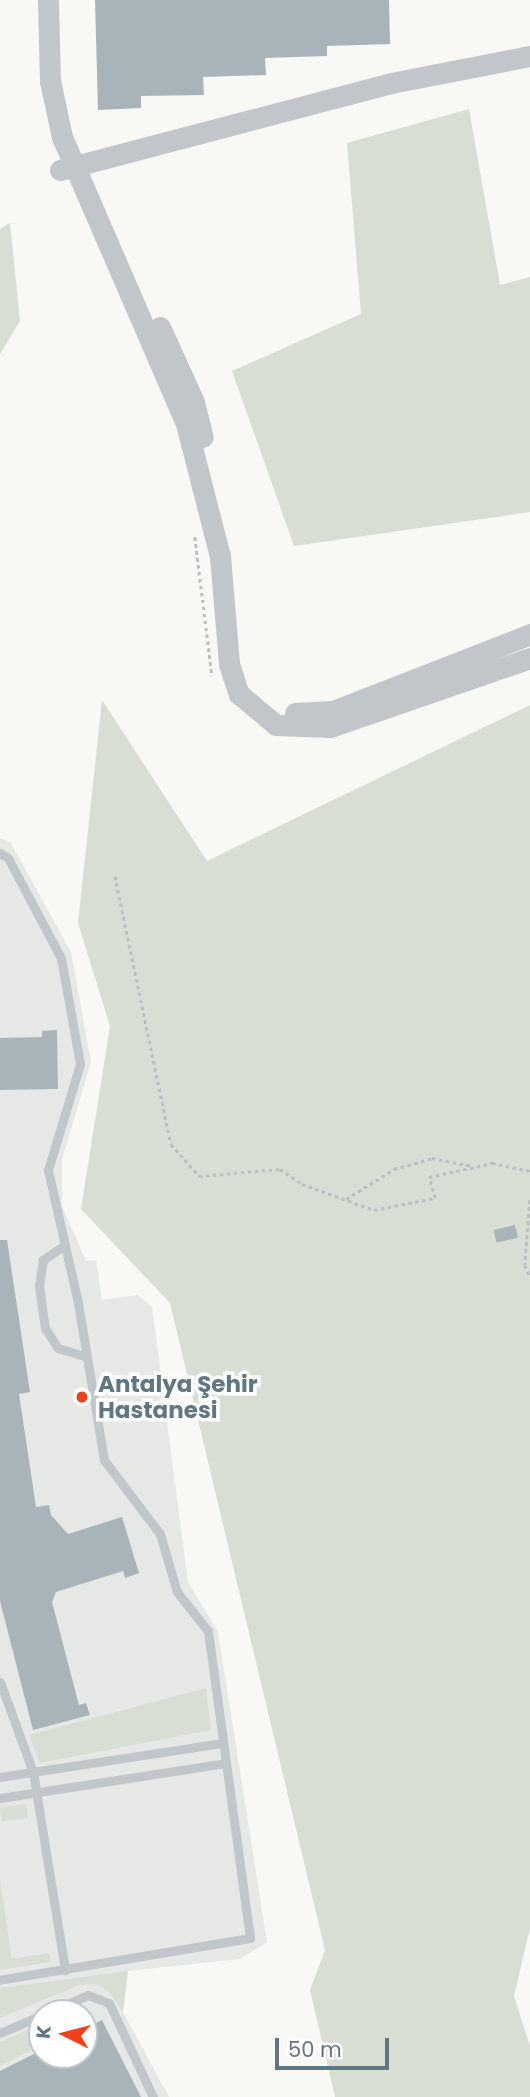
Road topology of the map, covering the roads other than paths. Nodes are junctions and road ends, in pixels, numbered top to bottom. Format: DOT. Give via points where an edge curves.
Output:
graph roads {
  1 [pos="48,0"];
  2 [pos="62,0"];
  3 [pos="530,56"];
  4 [pos="72,167"];
  5 [pos="530,634"];
  6 [pos="530,658"];
  7 [pos="0,853"];
  8 [pos="65,1245"];
  9 [pos="87,1357"];
  10 [pos="0,1682"];
  11 [pos="221,1743"];
  12 [pos="225,1763"];
  13 [pos="33,1772"];
  14 [pos="0,1777"];
  15 [pos="37,1793"];
  16 [pos="0,1798"];
  17 [pos="65,1970"];
  18 [pos="0,1980"];
  19 [pos="79,1999"];
  20 [pos="28,2021"];
  21 [pos="0,2034"];
  22 [pos="153,2097"];
  1 -- 4 [label="street" via="50,81"];
  2 -- 4 [label="street"];
  3 -- 4 [label="street" via="391,83"];
  4 -- 5 [label="street" via="194,402 234,556 244,668 265,702 304,715 333,711"];
  4 -- 6 [label="street" via="186,424 220,556 229,664 239,694 276,724 330,727"];
  7 -- 8 [label="lane" via="8,858 61,958 80,1064 48,1170"];
  8 -- 9 [label="lane"];
  8 -- 9 [label="lane" via="43,1260 39,1286 45,1328 58,1348"];
  9 -- 11 [label="lane" via="104,1460 160,1534 177,1592 208,1631"];
  10 -- 13 [label="lane"];
  11 -- 12 [label="lane"];
  11 -- 13 [label="lane"];
  12 -- 15 [label="lane"];
  12 -- 17 [label="lane" via="250,1938"];
  13 -- 14 [label="lane"];
  13 -- 15 [label="lane"];
  15 -- 16 [label="lane"];
  15 -- 17 [label="lane"];
  17 -- 18 [label="lane"];
  19 -- 22 [label="lane" via="88,1995 109,2003"];
  20 -- 21 [label="lane"];
}
